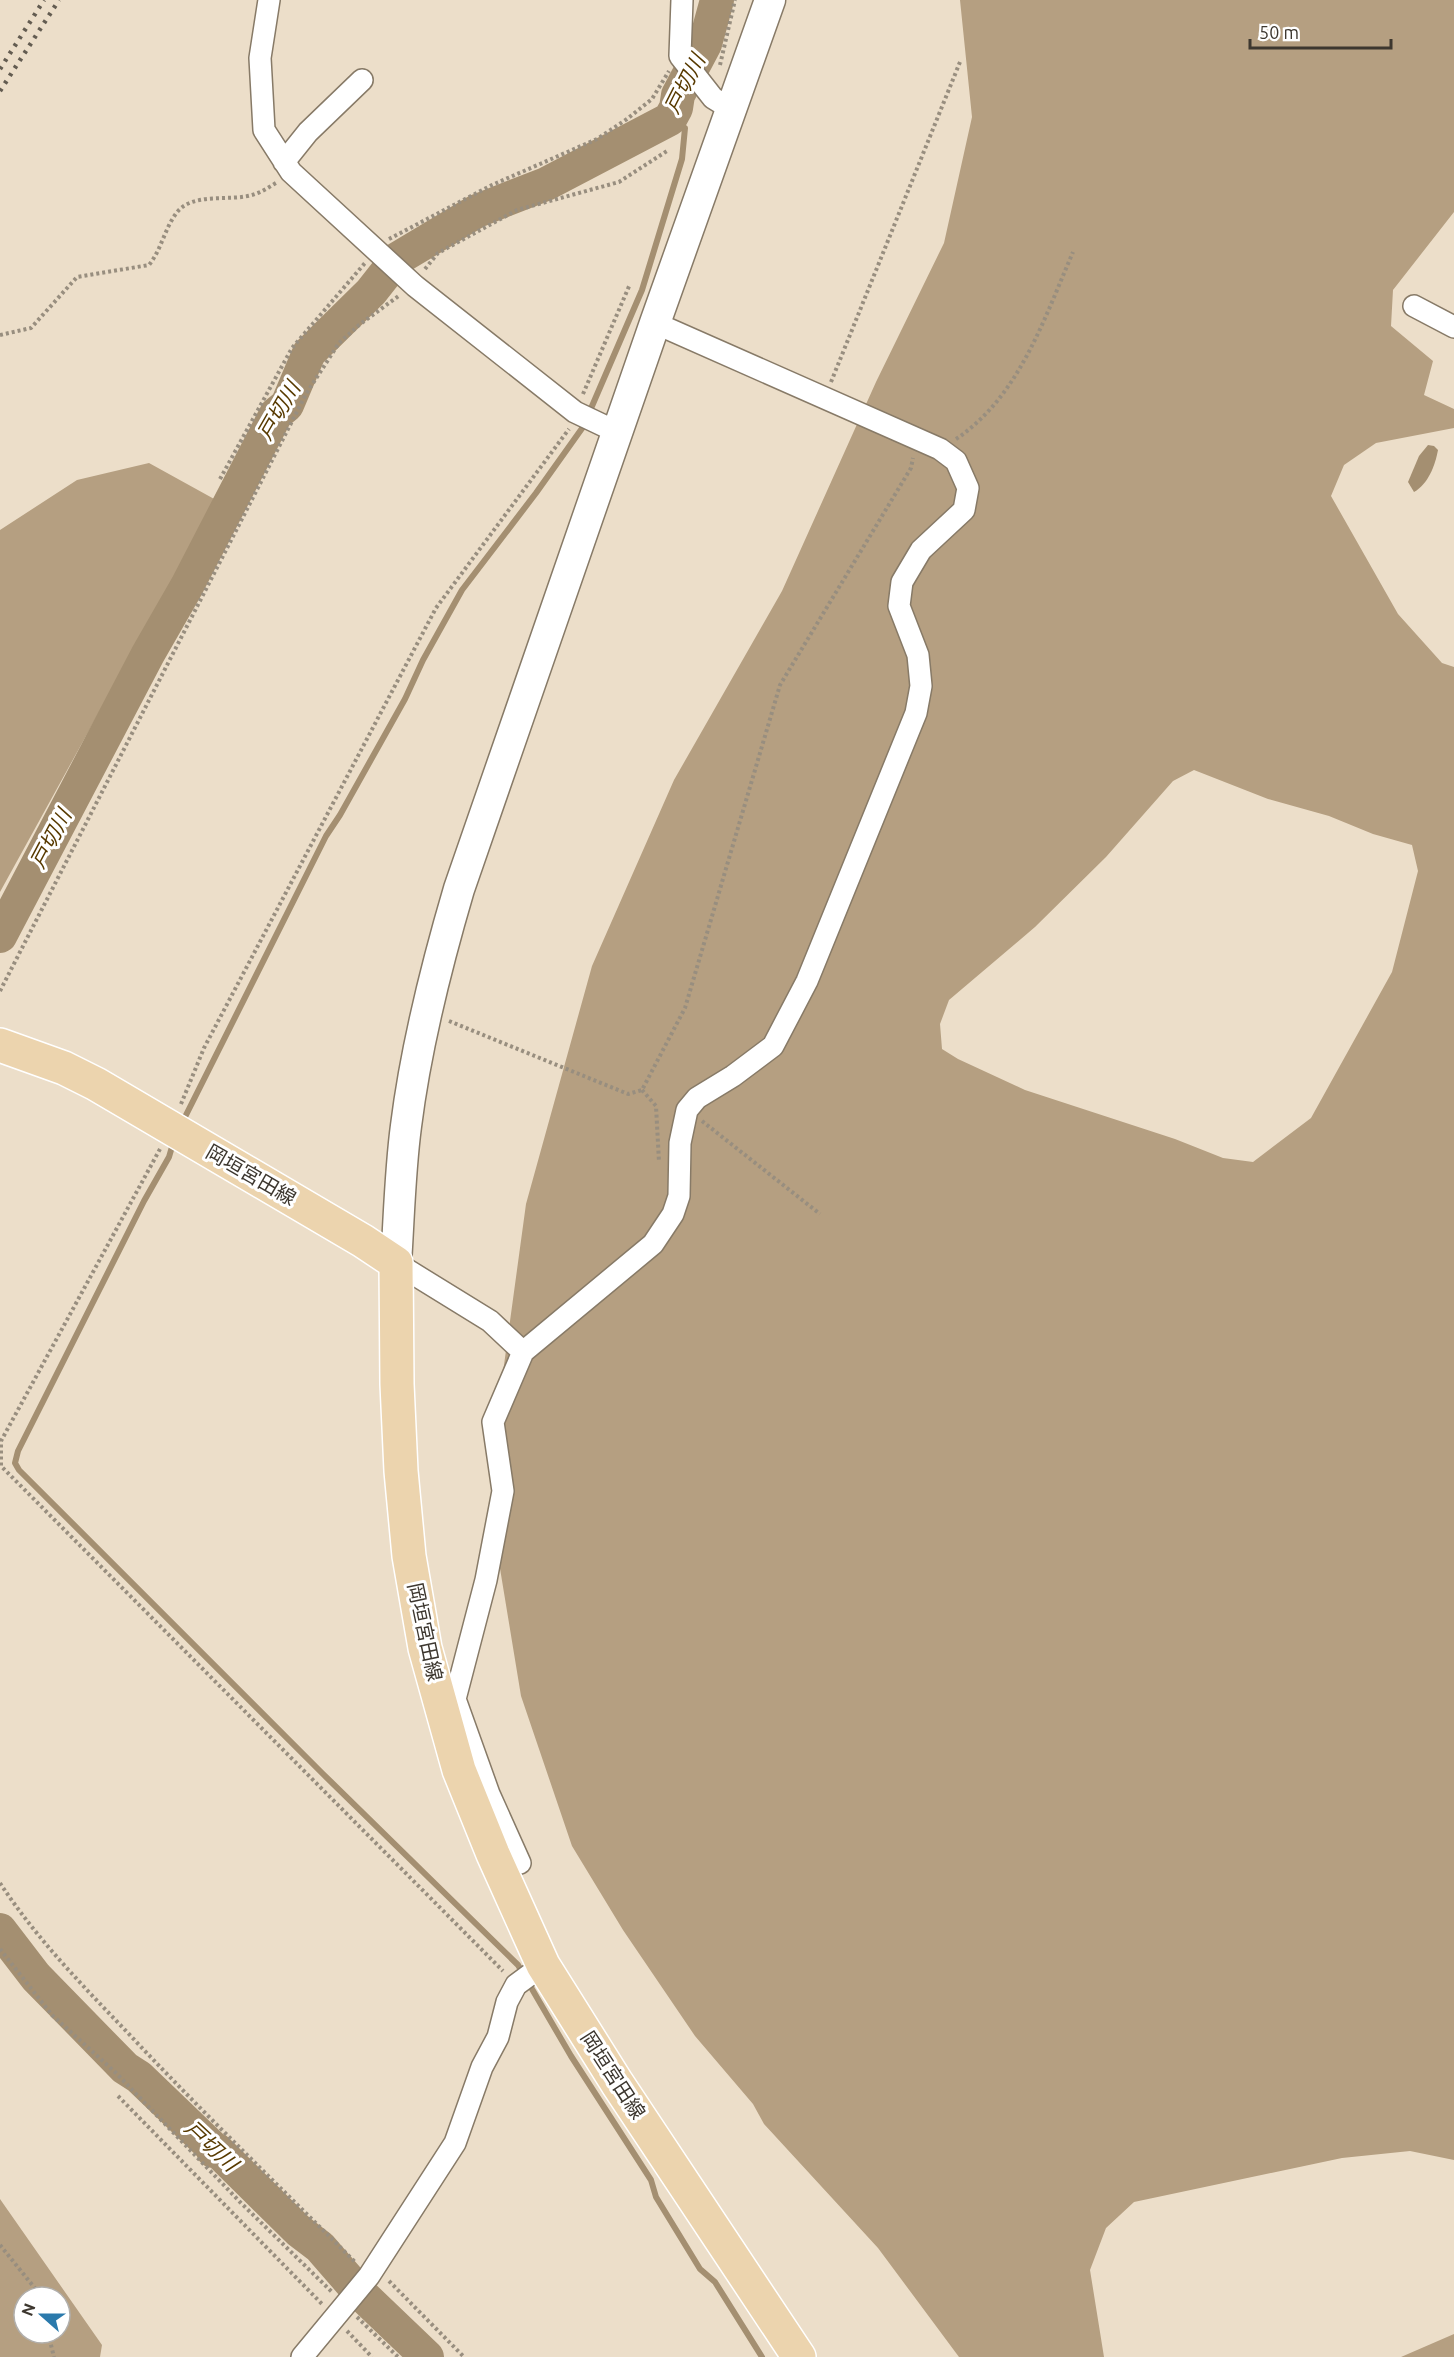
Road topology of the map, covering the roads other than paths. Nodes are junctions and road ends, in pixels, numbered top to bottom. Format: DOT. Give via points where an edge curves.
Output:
graph roads {
  1 [pos="269,0"];
  2 [pos="681,0"];
  3 [pos="770,0"];
  4 [pos="362,80"];
  5 [pos="722,104"];
  6 [pos="287,167"];
  7 [pos="1414,306"];
  8 [pos="655,323"];
  9 [pos="1454,327"];
  10 [pos="617,432"];
  11 [pos="0,1045"];
  12 [pos="396,1263"];
  13 [pos="523,1353"];
  14 [pos="520,1863"];
  15 [pos="543,1965"];
  16 [pos="302,2357"];
  17 [pos="799,2357"];
  1 -- 6 [label="street" via="260,58 264,130"];
  2 -- 5 [label="street" via="680,56"];
  3 -- 5 [label="street"];
  4 -- 6 [label="street" via="308,132"];
  5 -- 8 [label="street"];
  6 -- 10 [label="street" via="416,286 575,412"];
  7 -- 9 [label="street"];
  8 -- 10 [label="street"];
  8 -- 13 [label="street" via="940,449 956,461 968,488 964,510 921,550 902,582 899,606 918,655 921,686 916,713 807,981 773,1046 698,1098 687,1110 680,1143 679,1196 673,1214 653,1244"];
  10 -- 12 [label="street" via="440,952 406,1126"];
  11 -- 12 [label="main road, 岡垣宮田線" via="64,1068"];
  12 -- 13 [label="street" via="490,1321"];
  12 -- 15 [label="main road, 岡垣宮田線" via="401,1471 409,1556 425,1648 459,1770"];
  13 -- 14 [label="street" via="493,1422 503,1491 486,1580 455,1699 489,1794"];
  15 -- 16 [label="street" via="516,1985 507,2002 498,2037 482,2067 455,2143 372,2271"];
  15 -- 17 [label="main road, 岡垣宮田線"];
}
